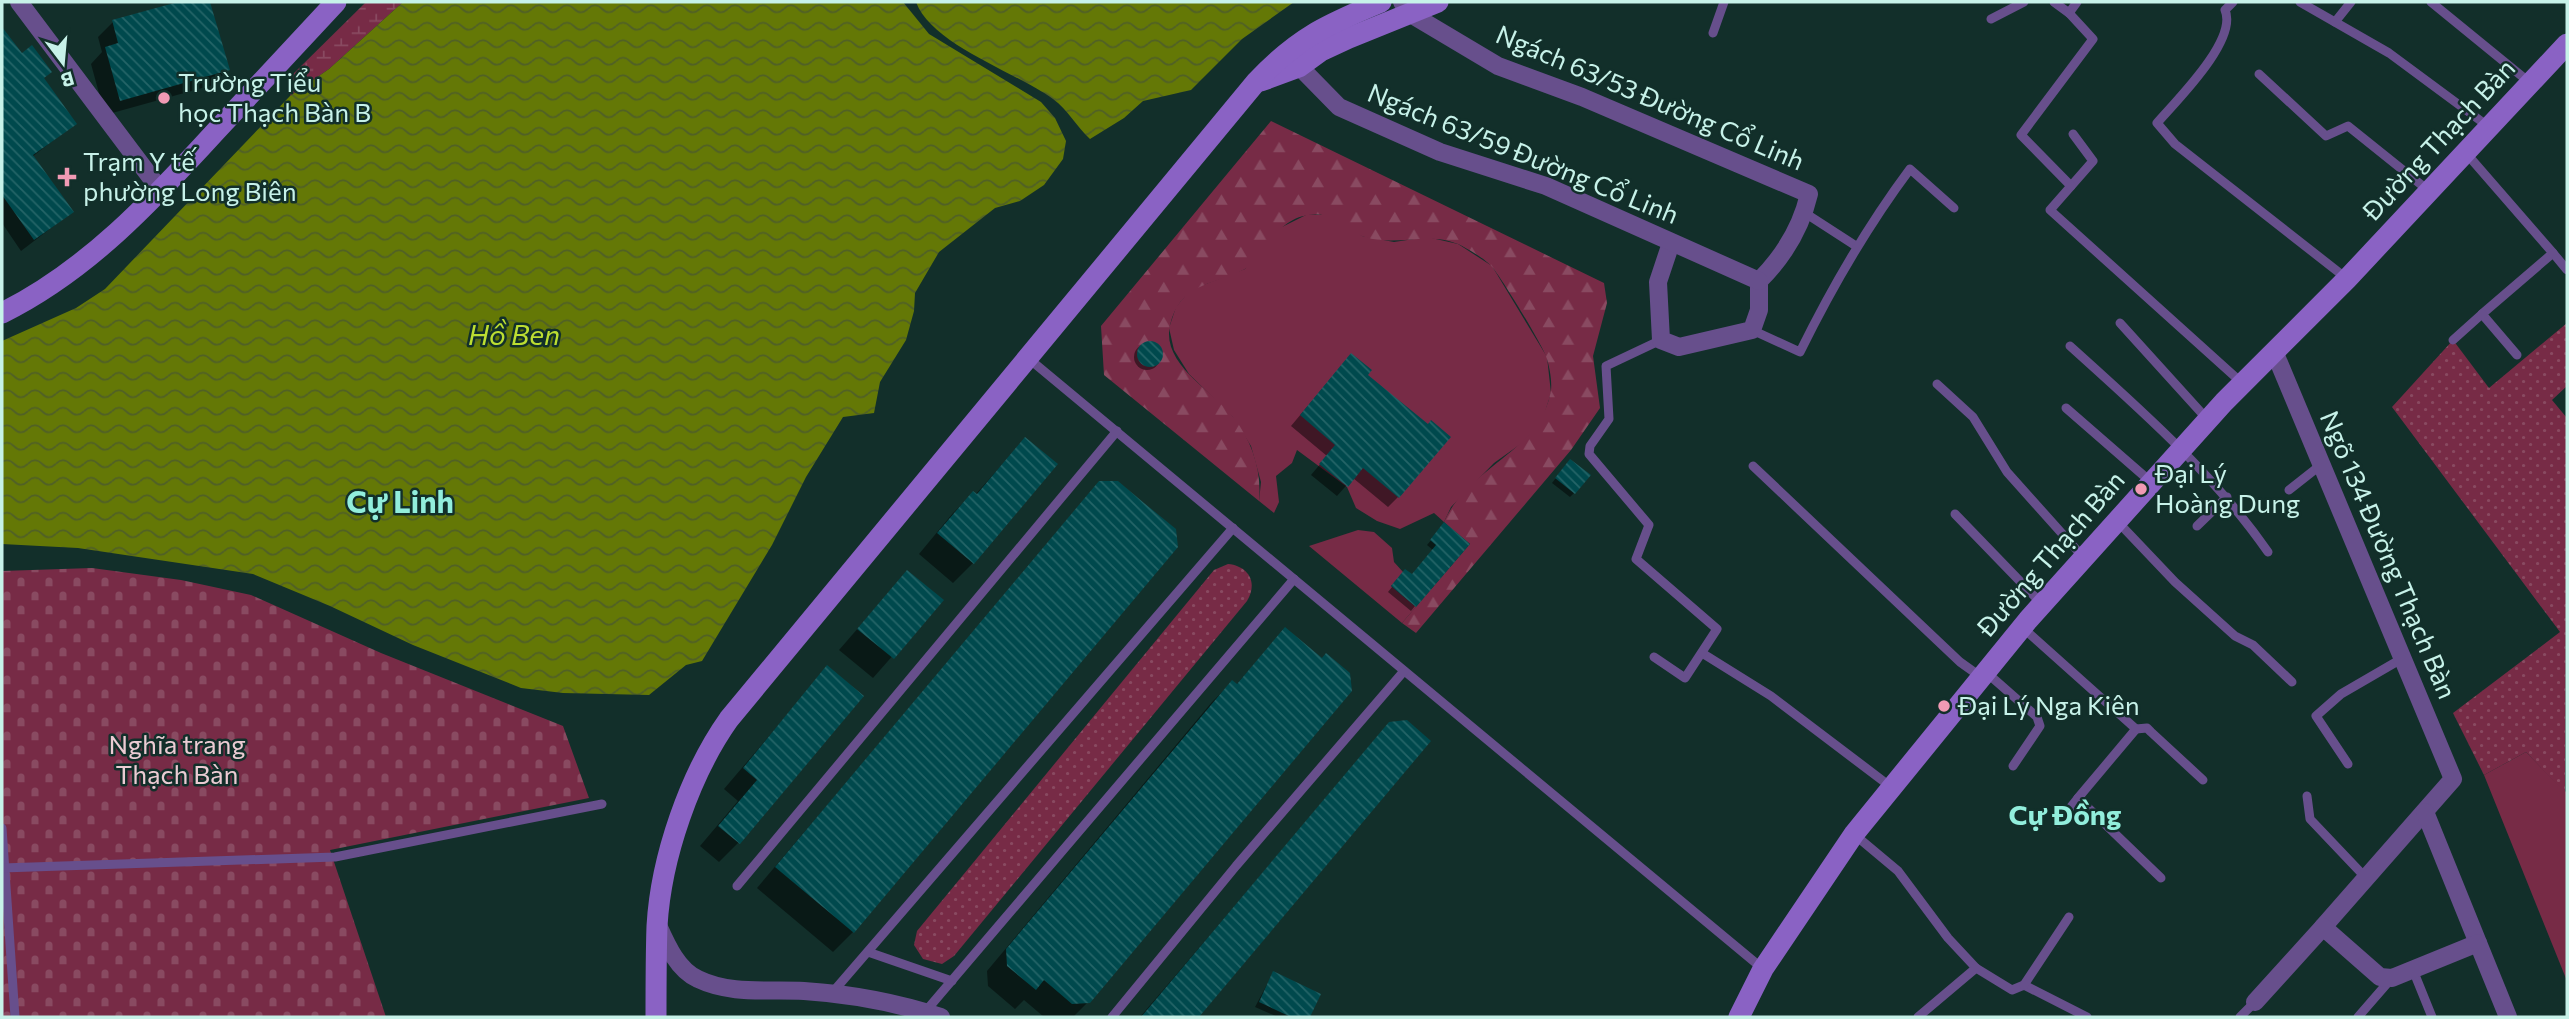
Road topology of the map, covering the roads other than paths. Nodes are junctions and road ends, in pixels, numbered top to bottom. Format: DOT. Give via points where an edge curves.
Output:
graph roads {
  1 [pos="19,2"];
  2 [pos="336,2"];
  3 [pos="1381,2"];
  4 [pos="1437,2"];
  5 [pos="1724,2"];
  6 [pos="2024,2"];
  7 [pos="2054,2"];
  8 [pos="2077,2"];
  9 [pos="2233,2"];
  10 [pos="2300,2"];
  11 [pos="2351,2"];
  12 [pos="2431,2"];
  13 [pos="1406,7"];
  14 [pos="2069,13"];
  15 [pos="1992,19"];
  16 [pos="2335,22"];
  17 [pos="1713,33"];
  18 [pos="2566,49"];
  19 [pos="1292,59"];
  20 [pos="2259,74"];
  21 [pos="2530,83"];
  22 [pos="2489,127"];
  23 [pos="2073,134"];
  24 [pos="2465,152"];
  25 [pos="2071,186"];
  26 [pos="161,191"];
  27 [pos="2429,191"];
  28 [pos="1954,208"];
  29 [pos="1804,213"];
  30 [pos="1671,243"];
  31 [pos="1856,246"];
  32 [pos="2553,253"];
  33 [pos="2567,270"];
  34 [pos="2347,279"];
  35 [pos="1759,281"];
  36 [pos="2,313"];
  37 [pos="2482,314"];
  38 [pos="2120,323"];
  39 [pos="1752,330"];
  40 [pos="1661,340"];
  41 [pos="2453,340"];
  42 [pos="2070,346"];
  43 [pos="2274,351"];
  44 [pos="2517,355"];
  45 [pos="1028,358"];
  46 [pos="2242,383"];
  47 [pos="1937,384"];
  48 [pos="2067,408"];
  49 [pos="2208,420"];
  50 [pos="1117,432"];
  51 [pos="2183,450"];
  52 [pos="2322,464"];
  53 [pos="1753,466"];
  54 [pos="2151,482"];
  55 [pos="2290,490"];
  56 [pos="2227,497"];
  57 [pos="1955,514"];
  58 [pos="2115,520"];
  59 [pos="2197,526"];
  60 [pos="1233,528"];
  61 [pos="2268,552"];
  62 [pos="2083,557"];
  63 [pos="1294,579"];
  64 [pos="2042,604"];
  65 [pos="2023,628"];
  66 [pos="1702,653"];
  67 [pos="1654,657"];
  68 [pos="2403,658"];
  69 [pos="1404,671"];
  70 [pos="1983,675"];
  71 [pos="2292,682"];
  72 [pos="2136,729"];
  73 [pos="2348,764"];
  74 [pos="2013,766"];
  75 [pos="2203,780"];
  76 [pos="1891,787"];
  77 [pos="2307,796"];
  78 [pos="2078,798"];
  79 [pos="602,804"];
  80 [pos="2425,812"];
  81 [pos="2058,823"];
  82 [pos="2,828"];
  83 [pos="1854,834"];
  84 [pos="3,868"];
  85 [pos="2161,877"];
  86 [pos="2366,878"];
  87 [pos="737,886"];
  88 [pos="2069,917"];
  89 [pos="657,923"];
  90 [pos="2323,927"];
  91 [pos="2477,943"];
  92 [pos="868,952"];
  93 [pos="1976,968"];
  94 [pos="1763,969"];
  95 [pos="2413,970"];
  96 [pos="2392,978"];
  97 [pos="952,981"];
  98 [pos="2024,985"];
  99 [pos="832,993"];
  100 [pos="2255,1002"];
  101 [pos="2068,1014"];
  102 [pos="933,1015"];
  103 [pos="15,1017"];
  104 [pos="656,1017"];
  105 [pos="1112,1017"];
  106 [pos="1740,1017"];
  107 [pos="1918,1017"];
  108 [pos="2087,1017"];
  109 [pos="2240,1017"];
  110 [pos="2358,1017"];
  111 [pos="2432,1017"];
  112 [pos="2508,1017"];
  1 -- 26 [label="street"];
  2 -- 26 [label="street"];
  3 -- 19 [label="street" via="1311,34"];
  4 -- 13 [label="street"];
  5 -- 17 [label="lane"];
  6 -- 15 [label="lane"];
  7 -- 14 [label="lane"];
  8 -- 14 [label="lane"];
  9 -- 34 [label="lane" via="2225,10 2229,18 2224,40 2157,123 2175,144"];
  10 -- 16 [label="lane"];
  11 -- 16 [label="lane"];
  12 -- 21 [label="lane"];
  13 -- 19 [label="street" via="1321,51"];
  13 -- 29 [label="street, Ngách 63/53 Đường Cổ Linh" via="1498,66 1809,194"];
  14 -- 25 [label="lane" via="2093,39 2021,135"];
  16 -- 22 [label="lane" via="2389,53"];
  18 -- 21 [label="street, Đường Thạch Bàn"];
  19 -- 30 [label="street, Ngách 63/59 Đường Cổ Linh" via="1339,107 1440,152 1546,186"];
  19 -- 45 [label="street" via="1255,82"];
  20 -- 27 [label="lane" via="2326,136 2348,126"];
  21 -- 22 [label="street, Đường Thạch Bàn"];
  22 -- 24 [label="street, Đường Thạch Bàn"];
  23 -- 25 [label="lane" via="2094,161"];
  24 -- 27 [label="street, Đường Thạch Bàn"];
  24 -- 32 [label="lane"];
  25 -- 46 [label="lane" via="2050,210"];
  26 -- 36 [label="street" via="98,251"];
  27 -- 34 [label="street, Đường Thạch Bàn"];
  28 -- 31 [label="lane" via="1910,169"];
  29 -- 31 [label="lane"];
  29 -- 35 [label="street" via="1779,260"];
  30 -- 35 [label="street, Ngách 63/59 Đường Cổ Linh"];
  30 -- 40 [label="street" via="1658,282"];
  31 -- 39 [label="lane" via="1800,352"];
  32 -- 33 [label="lane"];
  32 -- 37 [label="lane"];
  34 -- 43 [label="street, Đường Thạch Bàn"];
  35 -- 39 [label="street" via="1759,310"];
  37 -- 41 [label="lane"];
  37 -- 44 [label="lane"];
  38 -- 49 [label="lane"];
  39 -- 40 [label="street" via="1679,347"];
  40 -- 66 [label="lane" via="1606,366 1609,419 1589,454 1649,525 1636,559 1717,629"];
  42 -- 51 [label="lane"];
  43 -- 46 [label="street, Đường Thạch Bàn"];
  43 -- 52 [label="street, Ngõ 134 Đường Thạch Bàn"];
  45 -- 50 [label="lane"];
  45 -- 89 [label="street" via="715,738 682,813"];
  46 -- 49 [label="street, Đường Thạch Bàn"];
  47 -- 62 [label="lane" via="1973,417 2007,472"];
  48 -- 54 [label="lane"];
  49 -- 51 [label="street, Đường Thạch Bàn"];
  50 -- 60 [label="lane"];
  50 -- 87 [label="lane"];
  51 -- 54 [label="street, Đường Thạch Bàn"];
  51 -- 56 [label="lane"];
  52 -- 55 [label="lane"];
  52 -- 68 [label="street, Ngõ 134 Đường Thạch Bàn"];
  53 -- 70 [label="lane" via="1960,662"];
  54 -- 58 [label="street, Đường Thạch Bàn"];
  56 -- 59 [label="lane"];
  56 -- 61 [label="lane"];
  57 -- 64 [label="lane"];
  58 -- 62 [label="street, Đường Thạch Bàn"];
  58 -- 71 [label="lane" via="2175,582"];
  60 -- 63 [label="lane"];
  60 -- 92 [label="lane"];
  62 -- 64 [label="street, Đường Thạch Bàn"];
  63 -- 69 [label="lane"];
  63 -- 97 [label="lane"];
  64 -- 65 [label="street, Đường Thạch Bàn"];
  65 -- 70 [label="street, Đường Thạch Bàn"];
  65 -- 72 [label="lane"];
  66 -- 67 [label="lane" via="1685,678"];
  66 -- 76 [label="lane" via="1771,696"];
  68 -- 73 [label="lane" via="2342,694 2316,716"];
  68 -- 80 [label="street, Ngõ 134 Đường Thạch Bàn" via="2453,779"];
  69 -- 94 [label="lane"];
  69 -- 105 [label="lane"];
  70 -- 74 [label="lane" via="2037,717 2040,726"];
  70 -- 76 [label="street, Đường Thạch Bàn"];
  72 -- 75 [label="lane" via="2151,732"];
  72 -- 78 [label="lane"];
  76 -- 83 [label="street, Đường Thạch Bàn"];
  77 -- 86 [label="lane" via="2310,819"];
  78 -- 81 [label="lane"];
  78 -- 85 [label="lane"];
  79 -- 84 [label="lane" via="335,857"];
  80 -- 86 [label="street"];
  80 -- 91 [label="street"];
  82 -- 84 [label="lane"];
  83 -- 93 [label="lane" via="1898,871 1948,939"];
  83 -- 94 [label="street, Đường Thạch Bàn"];
  84 -- 103 [label="lane"];
  86 -- 90 [label="street"];
  88 -- 98 [label="lane"];
  89 -- 99 [label="street" via="678,962 695,978 734,990"];
  89 -- 104 [label="street"];
  90 -- 96 [label="street" via="2371,972"];
  90 -- 100 [label="street"];
  91 -- 95 [label="street"];
  91 -- 112 [label="street"];
  92 -- 97 [label="lane"];
  92 -- 99 [label="lane"];
  93 -- 98 [label="lane" via="2012,990"];
  93 -- 107 [label="lane"];
  94 -- 106 [label="street, Đường Thạch Bàn"];
  95 -- 96 [label="street"];
  95 -- 111 [label="lane"];
  96 -- 110 [label="lane"];
  97 -- 102 [label="lane"];
  98 -- 101 [label="lane"];
  99 -- 102 [label="street" via="868,996"];
  100 -- 109 [label="lane"];
  101 -- 108 [label="lane"];
}
